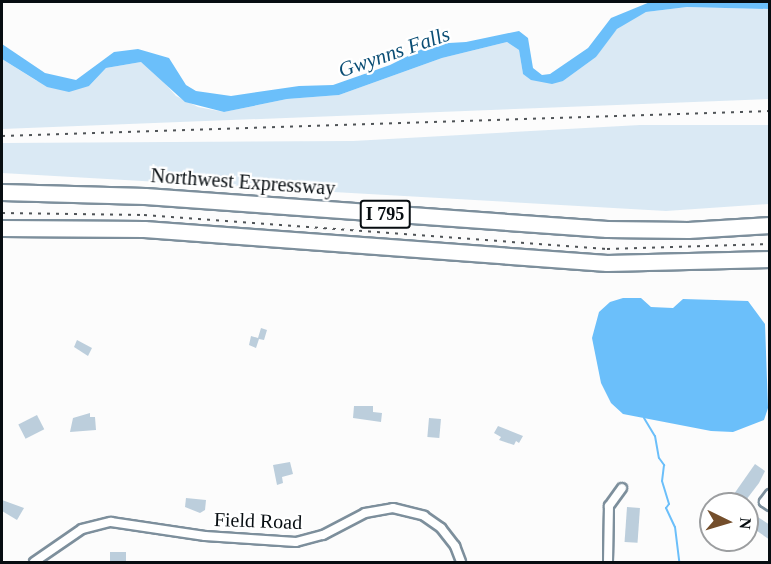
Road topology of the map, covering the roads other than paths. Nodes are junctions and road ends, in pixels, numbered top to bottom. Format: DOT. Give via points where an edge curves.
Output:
graph roads {
  1 [pos="2,192"];
  2 [pos="770,225"];
  3 [pos="2,228"];
  4 [pos="770,259"];
  5 [pos="622,488"];
  6 [pos="770,494"];
  7 [pos="770,506"];
  8 [pos="34,562"];
  9 [pos="461,562"];
  10 [pos="608,562"];
  1 -- 2 [label="highway, Northwest Expressway / I 795" via="134,195 607,229"];
  3 -- 4 [label="highway, I 795" via="144,229 607,263"];
  5 -- 10 [label="street" via="609,506"];
  6 -- 7 [label="street" via="764,502"];
  8 -- 9 [label="street, Field Road" via="82,530 111,522 205,536 296,542 323,535 364,513 393,508 415,512 432,521 448,536"];
}
